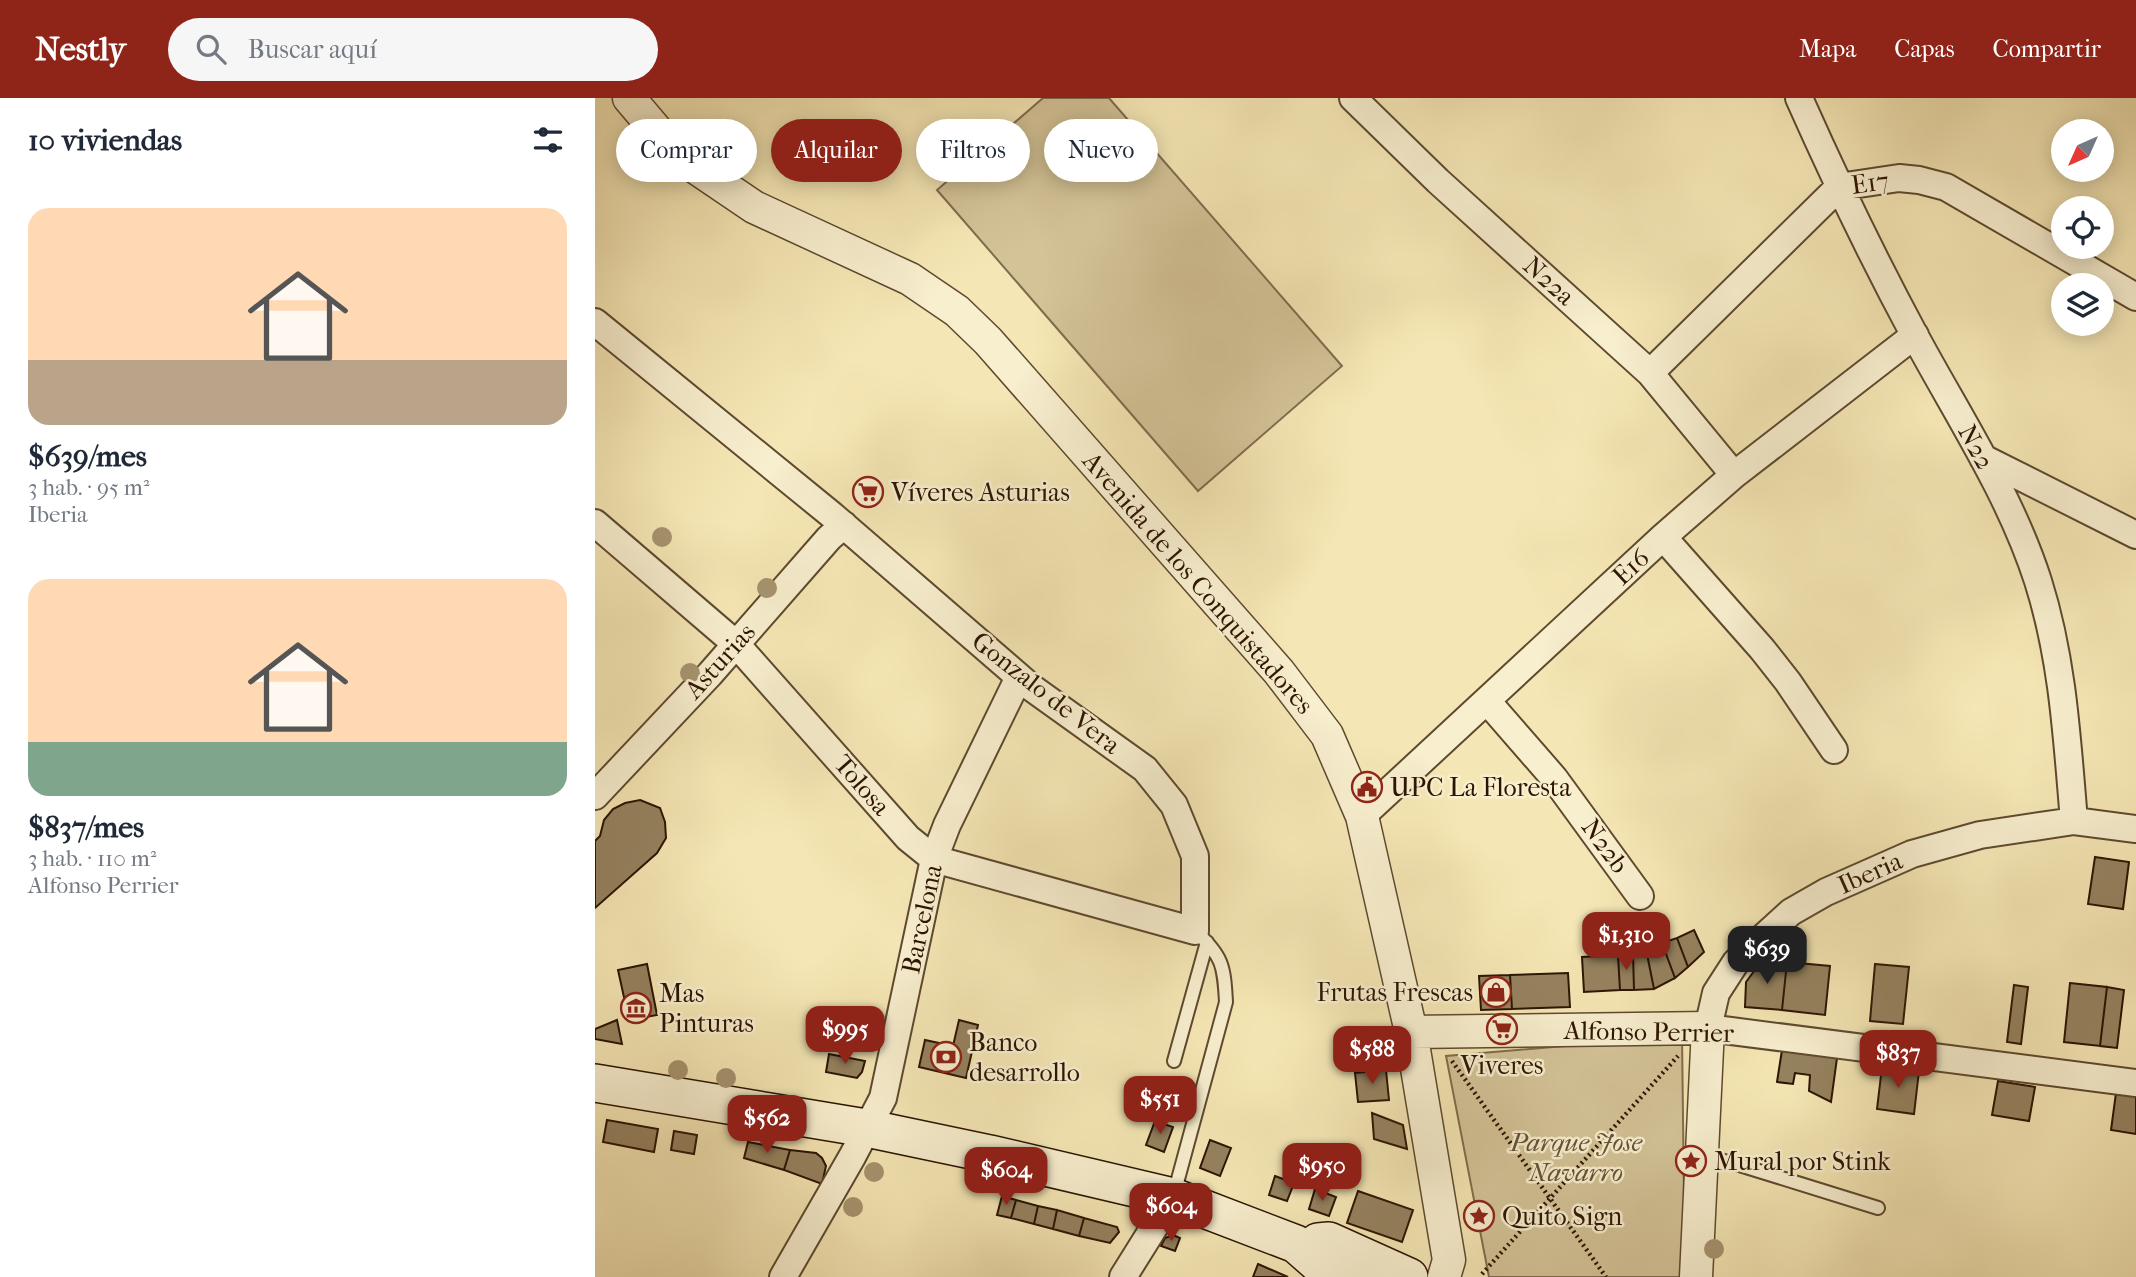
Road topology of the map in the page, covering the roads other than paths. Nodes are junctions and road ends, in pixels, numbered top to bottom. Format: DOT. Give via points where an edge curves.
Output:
graph roads {
  1 [pos="629,98"];
  2 [pos="1353,98"];
  3 [pos="1799,98"];
  4 [pos="1839,187"];
  5 [pos="2136,297"];
  6 [pos="595,322"];
  7 [pos="1915,335"];
  8 [pos="1650,373"];
  9 [pos="1983,458"];
  10 [pos="1734,475"];
  11 [pos="595,523"];
  12 [pos="843,525"];
  13 [pos="2136,535"];
  14 [pos="1663,537"];
  15 [pos="736,643"];
  16 [pos="1019,677"];
  17 [pos="1487,701"];
  18 [pos="1834,750"];
  19 [pos="595,796"];
  20 [pos="1362,816"];
  21 [pos="2074,821"];
  22 [pos="2136,829"];
  23 [pos="935,859"];
  24 [pos="1640,896"];
  25 [pos="1201,937"];
  26 [pos="1708,1028"];
  27 [pos="1411,1032"];
  28 [pos="1174,1061"];
  29 [pos="595,1083"];
  30 [pos="2136,1083"];
  31 [pos="866,1128"];
  32 [pos="1702,1156"];
  33 [pos="1173,1197"];
  34 [pos="1878,1208"];
  35 [pos="1296,1244"];
  36 [pos="1394,1273"];
  37 [pos="783,1277"];
  38 [pos="1123,1277"];
  39 [pos="1349,1277"];
  40 [pos="1444,1277"];
  41 [pos="1696,1277"];
  1 -- 20 [label="street, Avenida de los Conquistadores" via="661,137 695,167 754,207 910,279 957,311 988,341 1279,672 1327,735"];
  2 -- 8 [label="street, N22a"];
  3 -- 4 [label="street, N22"];
  4 -- 5 [label="street, E17" via="1899,178 1947,187"];
  4 -- 7 [label="street, N22"];
  4 -- 8 [label="street, E17"];
  6 -- 12 [label="street, Gonzalo de Vera"];
  7 -- 9 [label="street, N22"];
  7 -- 10 [label="street, E16"];
  8 -- 10 [label="street, N22a"];
  9 -- 13 [label="street"];
  9 -- 21 [label="street, N22" via="2028,552 2053,634 2063,688"];
  10 -- 14 [label="street, E16"];
  11 -- 15 [label="street, Tolosa"];
  12 -- 15 [label="street, Asturias"];
  12 -- 16 [label="street, Gonzalo de Vera"];
  14 -- 17 [label="street, E16"];
  14 -- 18 [label="street" via="1762,649"];
  15 -- 19 [label="street, Asturias"];
  15 -- 23 [label="street, Tolosa" via="908,838"];
  16 -- 23 [label="street, Barcelona"];
  16 -- 25 [label="street, Gonzalo de Vera" via="1145,769 1174,805 1195,856"];
  17 -- 20 [label="street, E16"];
  17 -- 24 [label="street, N22b" via="1554,778"];
  20 -- 27 [label="street, Avenida de los Conquistadores"];
  21 -- 22 [label="street, Iberia"];
  21 -- 26 [label="street, Iberia" via="1934,846 1804,904 1727,973 1716,993"];
  23 -- 25 [label="street, Tolosa"];
  23 -- 31 [label="street, Barcelona" via="883,1098"];
  25 -- 28 [label="lane"];
  25 -- 33 [label="lane, Gonzalo de Vera" via="1216,949 1226,1002"];
  26 -- 27 [label="street, Alfonso Perrier"];
  26 -- 30 [label="street, Alfonso Perrier"];
  26 -- 32 [label="street, Iberia"];
  27 -- 40 [label="street, Avenida de los Conquistadores" via="1449,1260"];
  29 -- 31 [label="main road"];
  31 -- 33 [label="main road"];
  31 -- 37 [label="street, Barcelona"];
  32 -- 34 [label="lane"];
  32 -- 41 [label="street, Iberia"];
  33 -- 35 [label="main road"];
  33 -- 38 [label="street"];
  35 -- 36 [label="main road" via="1329,1241"];
  35 -- 39 [label="main road" via="1321,1266"];
}
